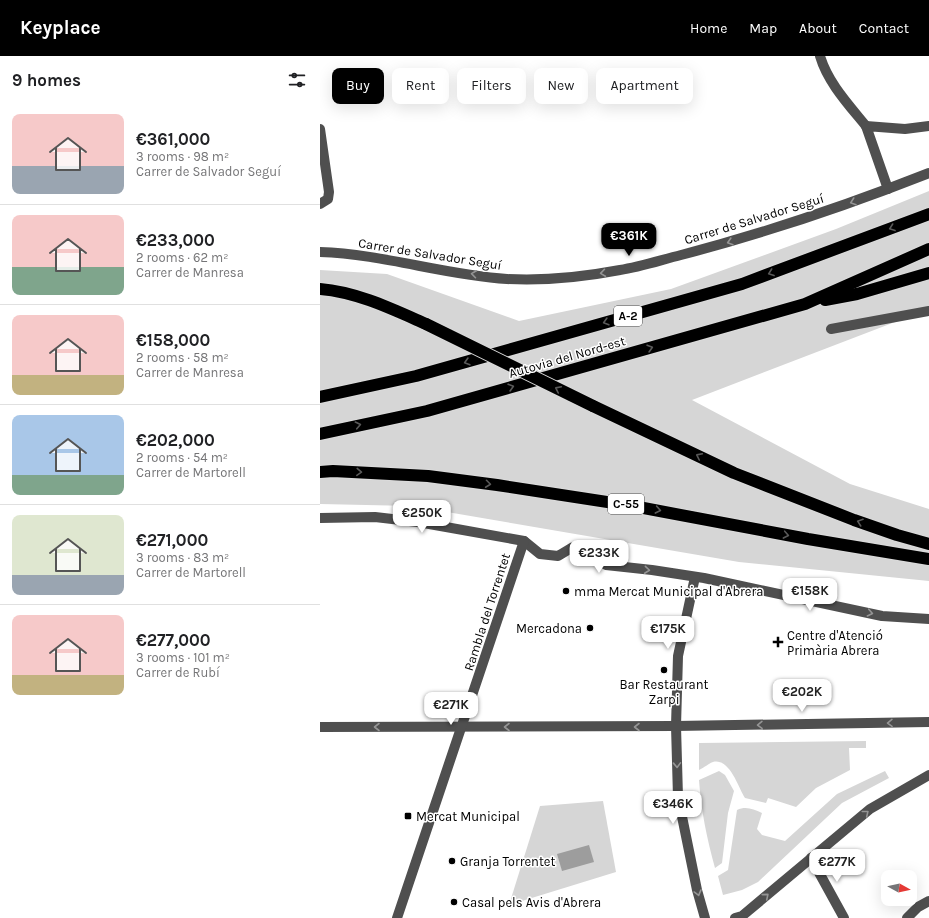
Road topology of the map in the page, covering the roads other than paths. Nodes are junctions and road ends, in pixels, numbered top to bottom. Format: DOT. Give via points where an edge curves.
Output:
graph roads {
  1 [pos="820,56"];
  2 [pos="866,126"];
  3 [pos="929,126"];
  4 [pos="320,129"];
  5 [pos="929,173"];
  6 [pos="888,189"];
  7 [pos="320,204"];
  8 [pos="929,214"];
  9 [pos="929,249"];
  10 [pos="320,252"];
  11 [pos="929,273"];
  12 [pos="320,289"];
  13 [pos="805,304"];
  14 [pos="929,311"];
  15 [pos="831,329"];
  16 [pos="320,397"];
  17 [pos="320,434"];
  18 [pos="320,472"];
  19 [pos="320,518"];
  20 [pos="524,541"];
  21 [pos="929,544"];
  22 [pos="929,559"];
  23 [pos="695,577"];
  24 [pos="929,619"];
  25 [pos="929,722"];
  26 [pos="676,726"];
  27 [pos="320,727"];
  28 [pos="462,727"];
  29 [pos="929,775"];
  30 [pos="811,858"];
  31 [pos="929,901"];
  32 [pos="397,918"];
  33 [pos="705,918"];
  34 [pos="734,918"];
  35 [pos="844,918"];
  36 [pos="907,918"];
  1 -- 2 [label="street" via="823,68"];
  2 -- 3 [label="street" via="904,129"];
  2 -- 6 [label="street"];
  4 -- 7 [label="street" via="329,192 328,199"];
  5 -- 6 [label="street, Carrer de Salvador Seguí"];
  6 -- 10 [label="street, Carrer de Salvador Seguí, one-way" via="789,224 710,248 621,270 579,276 507,279 354,254"];
  8 -- 16 [label="highway, Autovia del Nord-est / A-2, one-way" via="742,284 416,376"];
  9 -- 13 [label="highway, Autovia del Nord-est"];
  11 -- 13 [label="highway" via="857,294"];
  21 -- 12 [label="highway, one-way, bridge" via="854,520 734,473 426,324 374,301 335,290"];
  17 -- 13 [label="highway, Autovia del Nord-est, one-way" via="427,411"];
  14 -- 15 [label="street"];
  18 -- 22 [label="highway, C-55, one-way" via="428,476 497,485 633,506"];
  19 -- 20 [label="street" via="375,517"];
  20 -- 23 [label="street, one-way" via="540,554 558,556 573,546 588,549 606,565"];
  20 -- 28 [label="street, Rambla del Torrentet"];
  23 -- 24 [label="street, one-way" via="882,616"];
  23 -- 26 [label="street" via="678,656"];
  25 -- 26 [label="street, one-way"];
  26 -- 28 [label="street, one-way"];
  26 -- 33 [label="street, one-way" via="678,797"];
  28 -- 27 [label="street, one-way"];
  28 -- 32 [label="street, Rambla del Torrentet"];
  30 -- 29 [label="street, one-way" via="870,809"];
  34 -- 30 [label="street, one-way" via="742,916"];
  30 -- 35 [label="street"];
  31 -- 36 [label="street" via="918,906"];
}
